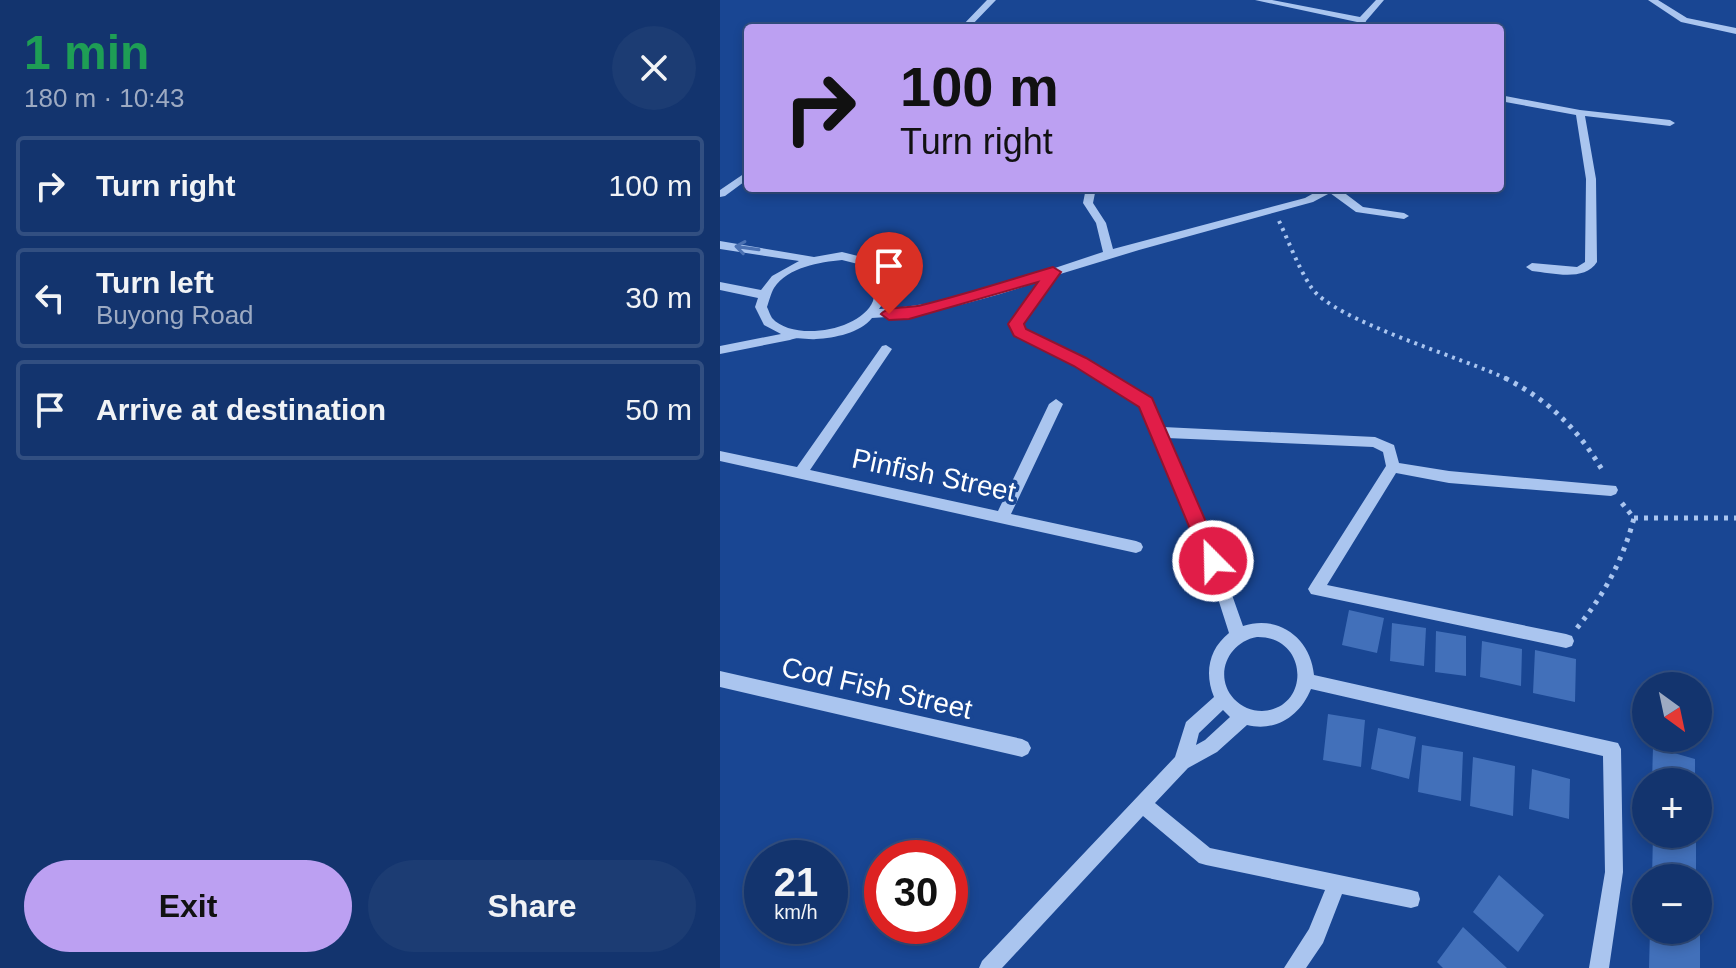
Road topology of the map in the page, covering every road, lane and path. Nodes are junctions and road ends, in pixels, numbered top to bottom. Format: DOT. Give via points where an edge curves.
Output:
graph roads {
  1 [pos="992,0"];
  2 [pos="1259,0"];
  3 [pos="1380,0"];
  4 [pos="1652,0"];
  5 [pos="968,24"];
  6 [pos="1361,24"];
  7 [pos="1736,31"];
  8 [pos="1504,99"];
  9 [pos="1580,113"];
  10 [pos="1670,123"];
  11 [pos="744,177"];
  12 [pos="1090,192"];
  13 [pos="1324,192"];
  14 [pos="1336,192"];
  15 [pos="721,194"];
  16 [pos="1273,210"];
  17 [pos="1404,216"];
  18 [pos="720,245"];
  19 [pos="1109,254"];
  20 [pos="813,260"];
  21 [pos="1532,267"];
  22 [pos="1053,272"];
  23 [pos="720,286"];
  24 [pos="764,295"];
  25 [pos="869,314"];
  26 [pos="790,335"];
  27 [pos="886,349"];
  28 [pos="720,350"];
  29 [pos="1056,404"];
  30 [pos="1159,432"];
  31 [pos="720,456"];
  32 [pos="1393,467"];
  33 [pos="801,473"];
  34 [pos="1611,490"];
  35 [pos="1003,516"];
  36 [pos="1634,518"];
  37 [pos="1736,518"];
  38 [pos="1136,547"];
  39 [pos="1238,636"];
  40 [pos="1566,641"];
  41 [pos="720,679"];
  42 [pos="1308,681"];
  43 [pos="1223,699"];
  44 [pos="1245,715"];
  45 [pos="1022,748"];
  46 [pos="1182,762"];
  47 [pos="1142,804"];
  48 [pos="1337,884"];
  49 [pos="1411,899"];
  50 [pos="989,968"];
  51 [pos="1294,968"];
  52 [pos="1599,968"];
  1 -- 5 [label="street"];
  2 -- 6 [label="street"];
  3 -- 6 [label="street"];
  4 -- 7 [label="street" via="1684,20"];
  8 -- 9 [label="street"];
  9 -- 10 [label="street"];
  9 -- 21 [label="street" via="1591,179 1591,262 1578,271"];
  11 -- 15 [label="street"];
  12 -- 19 [label="street" via="1088,203 1101,223"];
  13 -- 16 [label="street"];
  14 -- 17 [label="street" via="1360,210"];
  16 -- 19 [label="street"];
  16 -- 34 [label="path" via="1321,300 1534,394 1597,455"];
  20 -- 18 [label="street, one-way"];
  19 -- 22 [label="street"];
  20 -- 24 [label="street" via="783,274"];
  20 -- 25 [label="street" via="856,258 875,268 882,285"];
  22 -- 25 [label="street" via="909,314"];
  22 -- 30 [label="street" via="1016,324 1019,332 1146,403"];
  23 -- 24 [label="street"];
  24 -- 26 [label="street" via="763,316"];
  25 -- 26 [label="street" via="825,335"];
  26 -- 28 [label="street"];
  27 -- 33 [label="street"];
  29 -- 35 [label="street"];
  30 -- 32 [label="street" via="1375,442 1389,449"];
  30 -- 39 [label="street"];
  31 -- 33 [label="street, Pinfish Street"];
  32 -- 34 [label="street"];
  32 -- 40 [label="street" via="1316,589"];
  33 -- 35 [label="street, Pinfish Street"];
  34 -- 36 [label="path"];
  35 -- 38 [label="street, Pinfish Street"];
  36 -- 37 [label="path"];
  36 -- 40 [label="path" via="1612,579"];
  39 -- 42 [label="street" via="1267,631 1293,643 1307,666"];
  39 -- 43 [label="street" via="1216,664"];
  41 -- 45 [label="street, Cod Fish Street"];
  42 -- 44 [label="street" via="1285,712"];
  42 -- 52 [label="street" via="1612,749 1614,872"];
  43 -- 44 [label="street"];
  43 -- 46 [label="street" via="1192,728"];
  44 -- 46 [label="street" via="1211,746"];
  46 -- 47 [label="street"];
  47 -- 48 [label="street" via="1206,856"];
  47 -- 50 [label="street"];
  48 -- 49 [label="street"];
  48 -- 51 [label="street" via="1316,936"];
}
